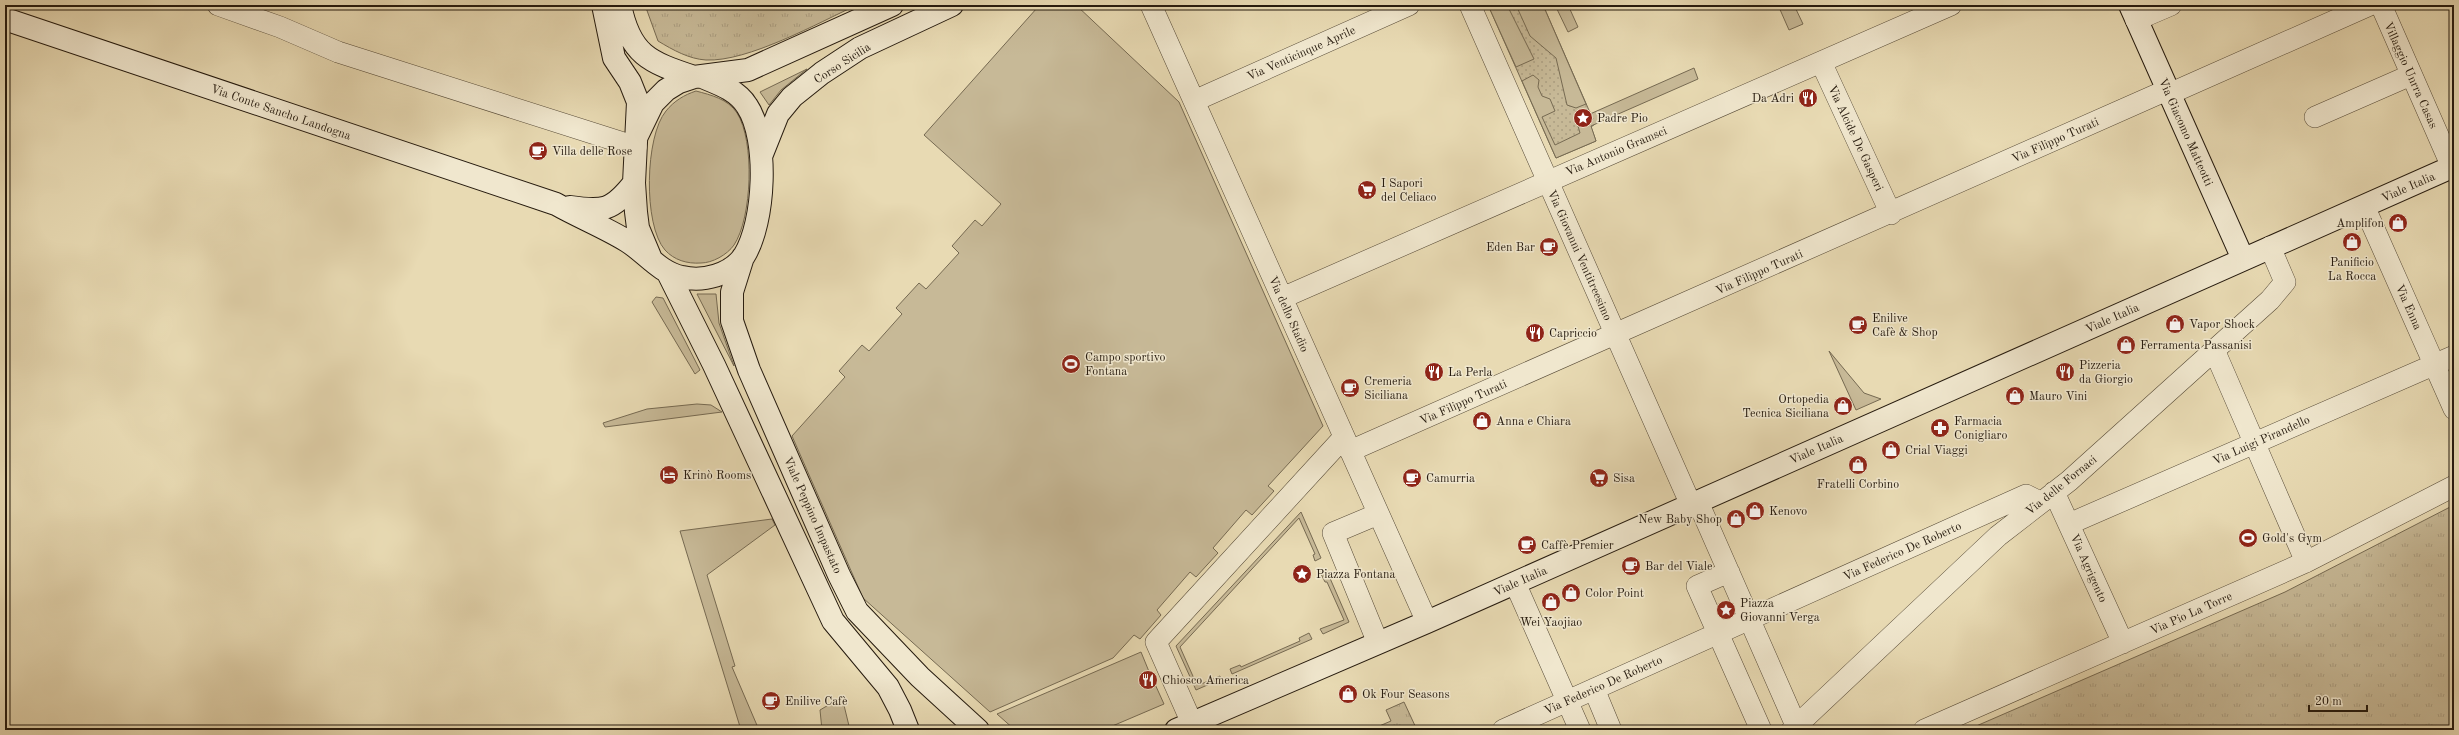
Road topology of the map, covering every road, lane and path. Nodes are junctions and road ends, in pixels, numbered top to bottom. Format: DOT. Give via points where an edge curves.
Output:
graph roads {
  1 [pos="218,5"];
  2 [pos="603,5"];
  3 [pos="620,5"];
  4 [pos="892,5"];
  5 [pos="952,5"];
  6 [pos="1151,5"];
  7 [pos="1409,5"];
  8 [pos="1470,5"];
  9 [pos="1951,5"];
  10 [pos="2171,5"];
  11 [pos="2370,5"];
  12 [pos="2381,5"];
  13 [pos="2133,12"];
  14 [pos="5,19"];
  15 [pos="1821,62"];
  16 [pos="2411,74"];
  17 [pos="698,77"];
  18 [pos="2168,92"];
  19 [pos="1194,101"];
  20 [pos="2315,117"];
  21 [pos="636,142"];
  22 [pos="762,154"];
  23 [pos="2453,167"];
  24 [pos="1547,181"];
  25 [pos="634,183"];
  26 [pos="556,204"];
  27 [pos="2364,206"];
  28 [pos="1891,214"];
  29 [pos="2270,247"];
  30 [pos="743,257"];
  31 [pos="651,259"];
  32 [pos="2243,259"];
  33 [pos="668,273"];
  34 [pos="1282,298"];
  35 [pos="1615,335"];
  36 [pos="2215,352"];
  37 [pos="2454,356"];
  38 [pos="2434,364"];
  39 [pos="2454,409"];
  40 [pos="2254,443"];
  41 [pos="1347,444"];
  42 [pos="2454,486"];
  43 [pos="2047,497"];
  44 [pos="1695,503"];
  45 [pos="1378,514"];
  46 [pos="2069,524"];
  47 [pos="2306,562"];
  48 [pos="1729,572"];
  49 [pos="1515,583"];
  50 [pos="1757,617"];
  51 [pos="1426,622"];
  52 [pos="1711,637"];
  53 [pos="1378,643"];
  54 [pos="2123,643"];
  55 [pos="1594,689"];
  56 [pos="1567,701"];
  57 [pos="1799,725"];
  58 [pos="1188,728"];
  59 [pos="908,730"];
  60 [pos="978,730"];
  61 [pos="1503,730"];
  62 [pos="1580,730"];
  63 [pos="1611,730"];
  64 [pos="1760,730"];
  65 [pos="1924,730"];
  1 -- 21 [label="street" via="280,27 338,52"];
  2 -- 21 [label="main road" via="614,58 630,82 638,102"];
  3 -- 17 [label="main road" via="624,24 633,44 648,58"];
  4 -- 17 [label="main road" via="748,70"];
  5 -- 22 [label="main road, Corso Sicilia" via="860,48 792,97 778,114"];
  6 -- 19 [label="street, Via dello Stadio"];
  7 -- 19 [label="street, Via Venticinque Aprile"];
  8 -- 24 [label="street, Via Giovanni Ventitreesimo"];
  9 -- 15 [label="street, Via Antonio Gramsci"];
  10 -- 13 [label="street"];
  11 -- 18 [label="street, Via Filippo Turati"];
  12 -- 16 [label="street, Villaggio Unrra Casas"];
  13 -- 18 [label="main road, Via Giacomo Matteotti"];
  14 -- 26 [label="main road, Via Conte Sancho Landogna"];
  15 -- 24 [label="street, Via Antonio Gramsci"];
  15 -- 28 [label="street, Via Alcide De Gasperi"];
  16 -- 20 [label="street"];
  16 -- 23 [label="street, Villaggio Unrra Casas"];
  17 -- 21 [label="main road" via="679,82 666,90 653,104"];
  17 -- 22 [label="main road" via="736,93 747,105 754,120"];
  18 -- 28 [label="street, Via Filippo Turati"];
  18 -- 32 [label="main road, Via Giacomo Matteotti"];
  19 -- 34 [label="street, Via dello Stadio"];
  21 -- 25 [label="main road"];
  22 -- 30 [label="main road, Viale Peppino Impastato" via="761,183 754,231"];
  23 -- 27 [label="main road, Viale Italia"];
  24 -- 34 [label="street, Via Antonio Gramsci"];
  24 -- 35 [label="street, Via Giovanni Ventitreesimo"];
  25 -- 26 [label="main road" via="610,206 598,211"];
  25 -- 31 [label="main road" via="638,228"];
  26 -- 31 [label="main road" via="626,241"];
  27 -- 29 [label="main road, Viale Italia"];
  27 -- 38 [label="street, Via Enna"];
  28 -- 35 [label="street, Via Filippo Turati"];
  29 -- 32 [label="main road, Viale Italia"];
  29 -- 36 [label="street, Via delle Fornaci" via="2285,282 2270,300"];
  30 -- 33 [label="main road" via="714,277 699,279"];
  30 -- 60 [label="main road, Viale Peppino Impastato" via="732,292 732,321 749,370 839,576 857,611 920,677"];
  31 -- 33 [label="main road"];
  32 -- 44 [label="main road, Viale Italia"];
  33 -- 59 [label="main road" via="714,365 833,621 888,687"];
  34 -- 41 [label="street, Via dello Stadio"];
  35 -- 41 [label="street, Via Filippo Turati"];
  35 -- 44 [label="street, Via Giovanni Ventitreesimo"];
  36 -- 40 [label="street"];
  36 -- 43 [label="street, Via delle Fornaci"];
  37 -- 38 [label="street, Via Luigi Pirandello"];
  38 -- 39 [label="street, Via Enna"];
  38 -- 40 [label="street, Via Luigi Pirandello"];
  40 -- 46 [label="street, Via Luigi Pirandello"];
  40 -- 47 [label="street"];
  41 -- 45 [label="street, Via dello Stadio"];
  41 -- 58 [label="street" via="1156,642"];
  42 -- 47 [label="street, Via Pio La Torre"];
  43 -- 46 [label="street, Via Agrigento"];
  43 -- 50 [label="street, Via Federico De Roberto" via="2026,495"];
  43 -- 57 [label="street, Via delle Fornaci" via="1998,536"];
  44 -- 48 [label="street, Via Giovanni Ventitreesimo"];
  44 -- 49 [label="main road, Viale Italia"];
  45 -- 51 [label="street, Via dello Stadio"];
  45 -- 53 [label="street" via="1333,534"];
  46 -- 54 [label="street, Via Agrigento"];
  47 -- 54 [label="street, Via Pio La Torre"];
  48 -- 50 [label="street, Via Giovanni Ventitreesimo"];
  48 -- 52 [label="street" via="1697,586"];
  49 -- 51 [label="main road, Viale Italia"];
  49 -- 56 [label="street"];
  50 -- 52 [label="street, Via Federico De Roberto"];
  50 -- 57 [label="street, Via Giovanni Ventitreesimo"];
  51 -- 53 [label="main road, Viale Italia"];
  52 -- 55 [label="street, Via Federico De Roberto"];
  52 -- 64 [label="street"];
  53 -- 58 [label="main road, Viale Italia"];
  54 -- 65 [label="street, Via Pio La Torre"];
  55 -- 56 [label="street, Via Federico De Roberto"];
  55 -- 63 [label="street"];
  56 -- 61 [label="street, Via Federico De Roberto"];
  56 -- 62 [label="street"];
}
